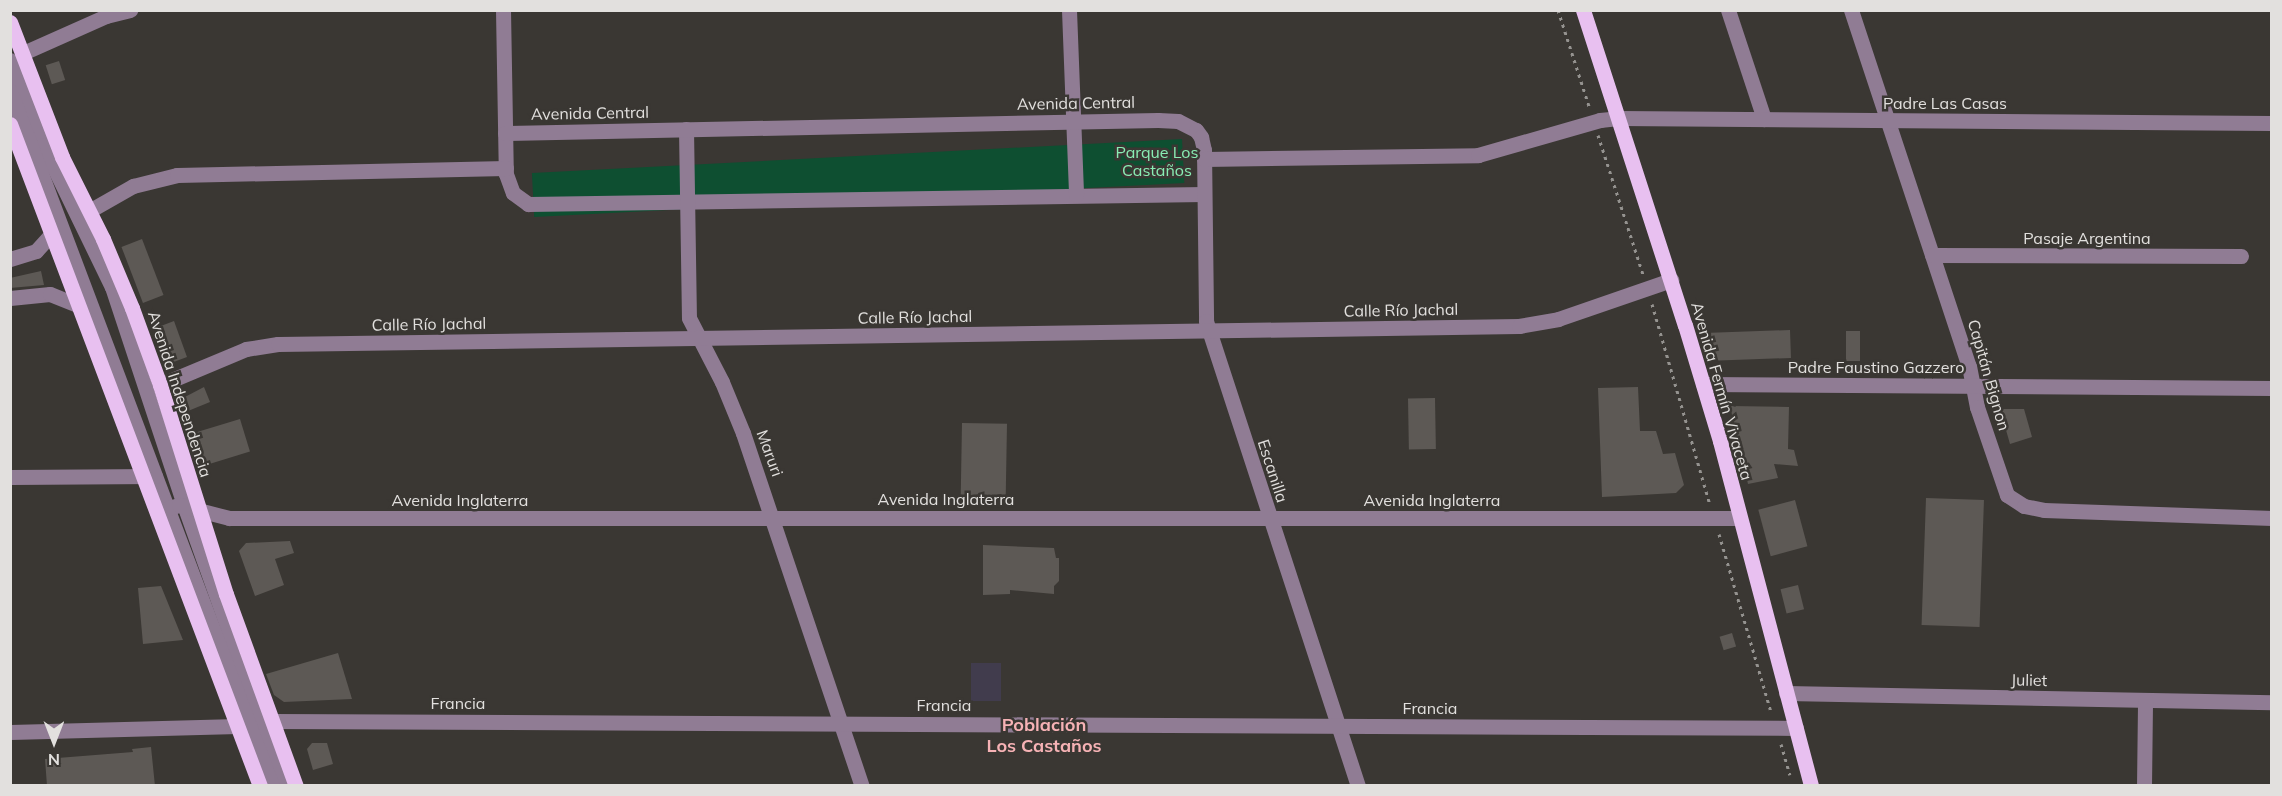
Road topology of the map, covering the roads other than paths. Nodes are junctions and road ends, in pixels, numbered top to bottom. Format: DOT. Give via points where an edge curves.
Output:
graph roads {
  1 [pos="130,10"];
  2 [pos="502,10"];
  3 [pos="1069,10"];
  4 [pos="1583,10"];
  5 [pos="1728,10"];
  6 [pos="1851,10"];
  7 [pos="10,22"];
  8 [pos="17,57"];
  9 [pos="10,91"];
  10 [pos="1618,118"];
  11 [pos="1764,119"];
  12 [pos="1887,120"];
  13 [pos="1073,121"];
  14 [pos="2271,123"];
  15 [pos="10,124"];
  16 [pos="686,129"];
  17 [pos="505,133"];
  18 [pos="16,156"];
  19 [pos="1204,159"];
  20 [pos="506,168"];
  21 [pos="1204,194"];
  22 [pos="1076,195"];
  23 [pos="688,203"];
  24 [pos="89,211"];
  25 [pos="52,232"];
  26 [pos="1932,255"];
  27 [pos="2241,256"];
  28 [pos="10,259"];
  29 [pos="1671,280"];
  30 [pos="10,298"];
  31 [pos="79,306"];
  32 [pos="1209,332"];
  33 [pos="699,337"];
  34 [pos="1703,384"];
  35 [pos="160,385"];
  36 [pos="1973,385"];
  37 [pos="2270,387"];
  38 [pos="178,466"];
  39 [pos="150,476"];
  40 [pos="10,477"];
  41 [pos="191,507"];
  42 [pos="163,509"];
  43 [pos="1269,518"];
  44 [pos="1739,518"];
  45 [pos="2271,518"];
  46 [pos="774,519"];
  47 [pos="1786,693"];
  48 [pos="2145,700"];
  49 [pos="2271,702"];
  50 [pos="272,721"];
  51 [pos="839,723"];
  52 [pos="1338,725"];
  53 [pos="238,726"];
  54 [pos="1796,728"];
  55 [pos="10,732"];
  56 [pos="260,786"];
  57 [pos="272,786"];
  58 [pos="284,786"];
  59 [pos="296,786"];
  60 [pos="862,786"];
  61 [pos="1358,786"];
  62 [pos="1811,786"];
  63 [pos="2144,786"];
  1 -- 8 [label="street" via="106,16"];
  2 -- 17 [label="street"];
  3 -- 13 [label="street"];
  4 -- 10 [label="main road, Avenida Fermín Vivaceta"];
  5 -- 11 [label="street"];
  6 -- 12 [label="street, Capitán Bignon"];
  7 -- 8 [label="main road, Avenida Independencia"];
  8 -- 24 [label="main road, Avenida Independencia"];
  8 -- 38 [label="street" via="51,164 112,287"];
  9 -- 39 [label="street"];
  10 -- 11 [label="street, Padre Las Casas"];
  10 -- 19 [label="street" via="1478,155"];
  10 -- 29 [label="main road, Avenida Fermín Vivaceta"];
  11 -- 12 [label="street, Padre Las Casas"];
  12 -- 14 [label="street, Padre Las Casas"];
  12 -- 26 [label="street, Capitán Bignon"];
  13 -- 16 [label="street, Avenida Central"];
  13 -- 19 [label="street, Avenida Central" via="1178,121 1200,134"];
  13 -- 22 [label="street"];
  15 -- 18 [label="main road"];
  16 -- 17 [label="street, Avenida Central"];
  16 -- 23 [label="street, Maruri"];
  17 -- 20 [label="street"];
  18 -- 25 [label="main road"];
  19 -- 21 [label="street, Escanilla"];
  20 -- 23 [label="street" via="507,181 517,198 528,204"];
  20 -- 24 [label="street" via="177,175 133,186"];
  21 -- 22 [label="street"];
  21 -- 32 [label="street, Escanilla" via="1205,311"];
  22 -- 23 [label="street"];
  23 -- 33 [label="street, Maruri" via="688,312"];
  24 -- 35 [label="main road, Avenida Independencia" via="120,278"];
  25 -- 28 [label="street" via="36,251"];
  25 -- 31 [label="main road"];
  26 -- 27 [label="street, Pasaje Argentina"];
  26 -- 36 [label="street, Capitán Bignon"];
  29 -- 32 [label="street, Calle Río Jachal" via="1533,325"];
  29 -- 34 [label="main road, Avenida Fermín Vivaceta"];
  30 -- 31 [label="street" via="50,294"];
  31 -- 39 [label="main road"];
  32 -- 33 [label="street, Calle Río Jachal"];
  32 -- 43 [label="street, Escanilla"];
  33 -- 35 [label="street, Calle Río Jachal" via="268,344 246,349"];
  33 -- 46 [label="street, Maruri" via="737,416"];
  34 -- 36 [label="street, Padre Faustino Gazzero"];
  34 -- 44 [label="main road, Avenida Fermín Vivaceta"];
  35 -- 38 [label="main road, Avenida Independencia"];
  36 -- 37 [label="street, Padre Faustino Gazzero"];
  36 -- 45 [label="street, Capitán Bignon" via="2007,495 2024,506 2044,510"];
  38 -- 39 [label="street"];
  38 -- 41 [label="main road, Avenida Independencia"];
  39 -- 40 [label="street"];
  39 -- 42 [label="main road"];
  41 -- 42 [label="street, Avenida Inglaterra"];
  41 -- 46 [label="street, Avenida Inglaterra" via="228,518"];
  41 -- 50 [label="main road, Avenida Independencia"];
  41 -- 58 [label="street"];
  42 -- 53 [label="main road"];
  42 -- 57 [label="street"];
  43 -- 44 [label="street, Avenida Inglaterra"];
  43 -- 46 [label="street, Avenida Inglaterra"];
  43 -- 52 [label="street, Escanilla"];
  44 -- 47 [label="main road, Avenida Fermín Vivaceta"];
  46 -- 51 [label="street, Maruri"];
  47 -- 48 [label="street, Juliet"];
  47 -- 54 [label="main road, Avenida Fermín Vivaceta"];
  48 -- 49 [label="street, Juliet"];
  48 -- 63 [label="street"];
  50 -- 51 [label="street, Francia"];
  50 -- 59 [label="main road, Avenida Independencia"];
  51 -- 52 [label="street, Francia"];
  51 -- 60 [label="street, Maruri"];
  52 -- 54 [label="street, Francia"];
  52 -- 61 [label="street, Escanilla"];
  53 -- 55 [label="street"];
  53 -- 56 [label="main road"];
  54 -- 62 [label="main road, Avenida Fermín Vivaceta"];
}
